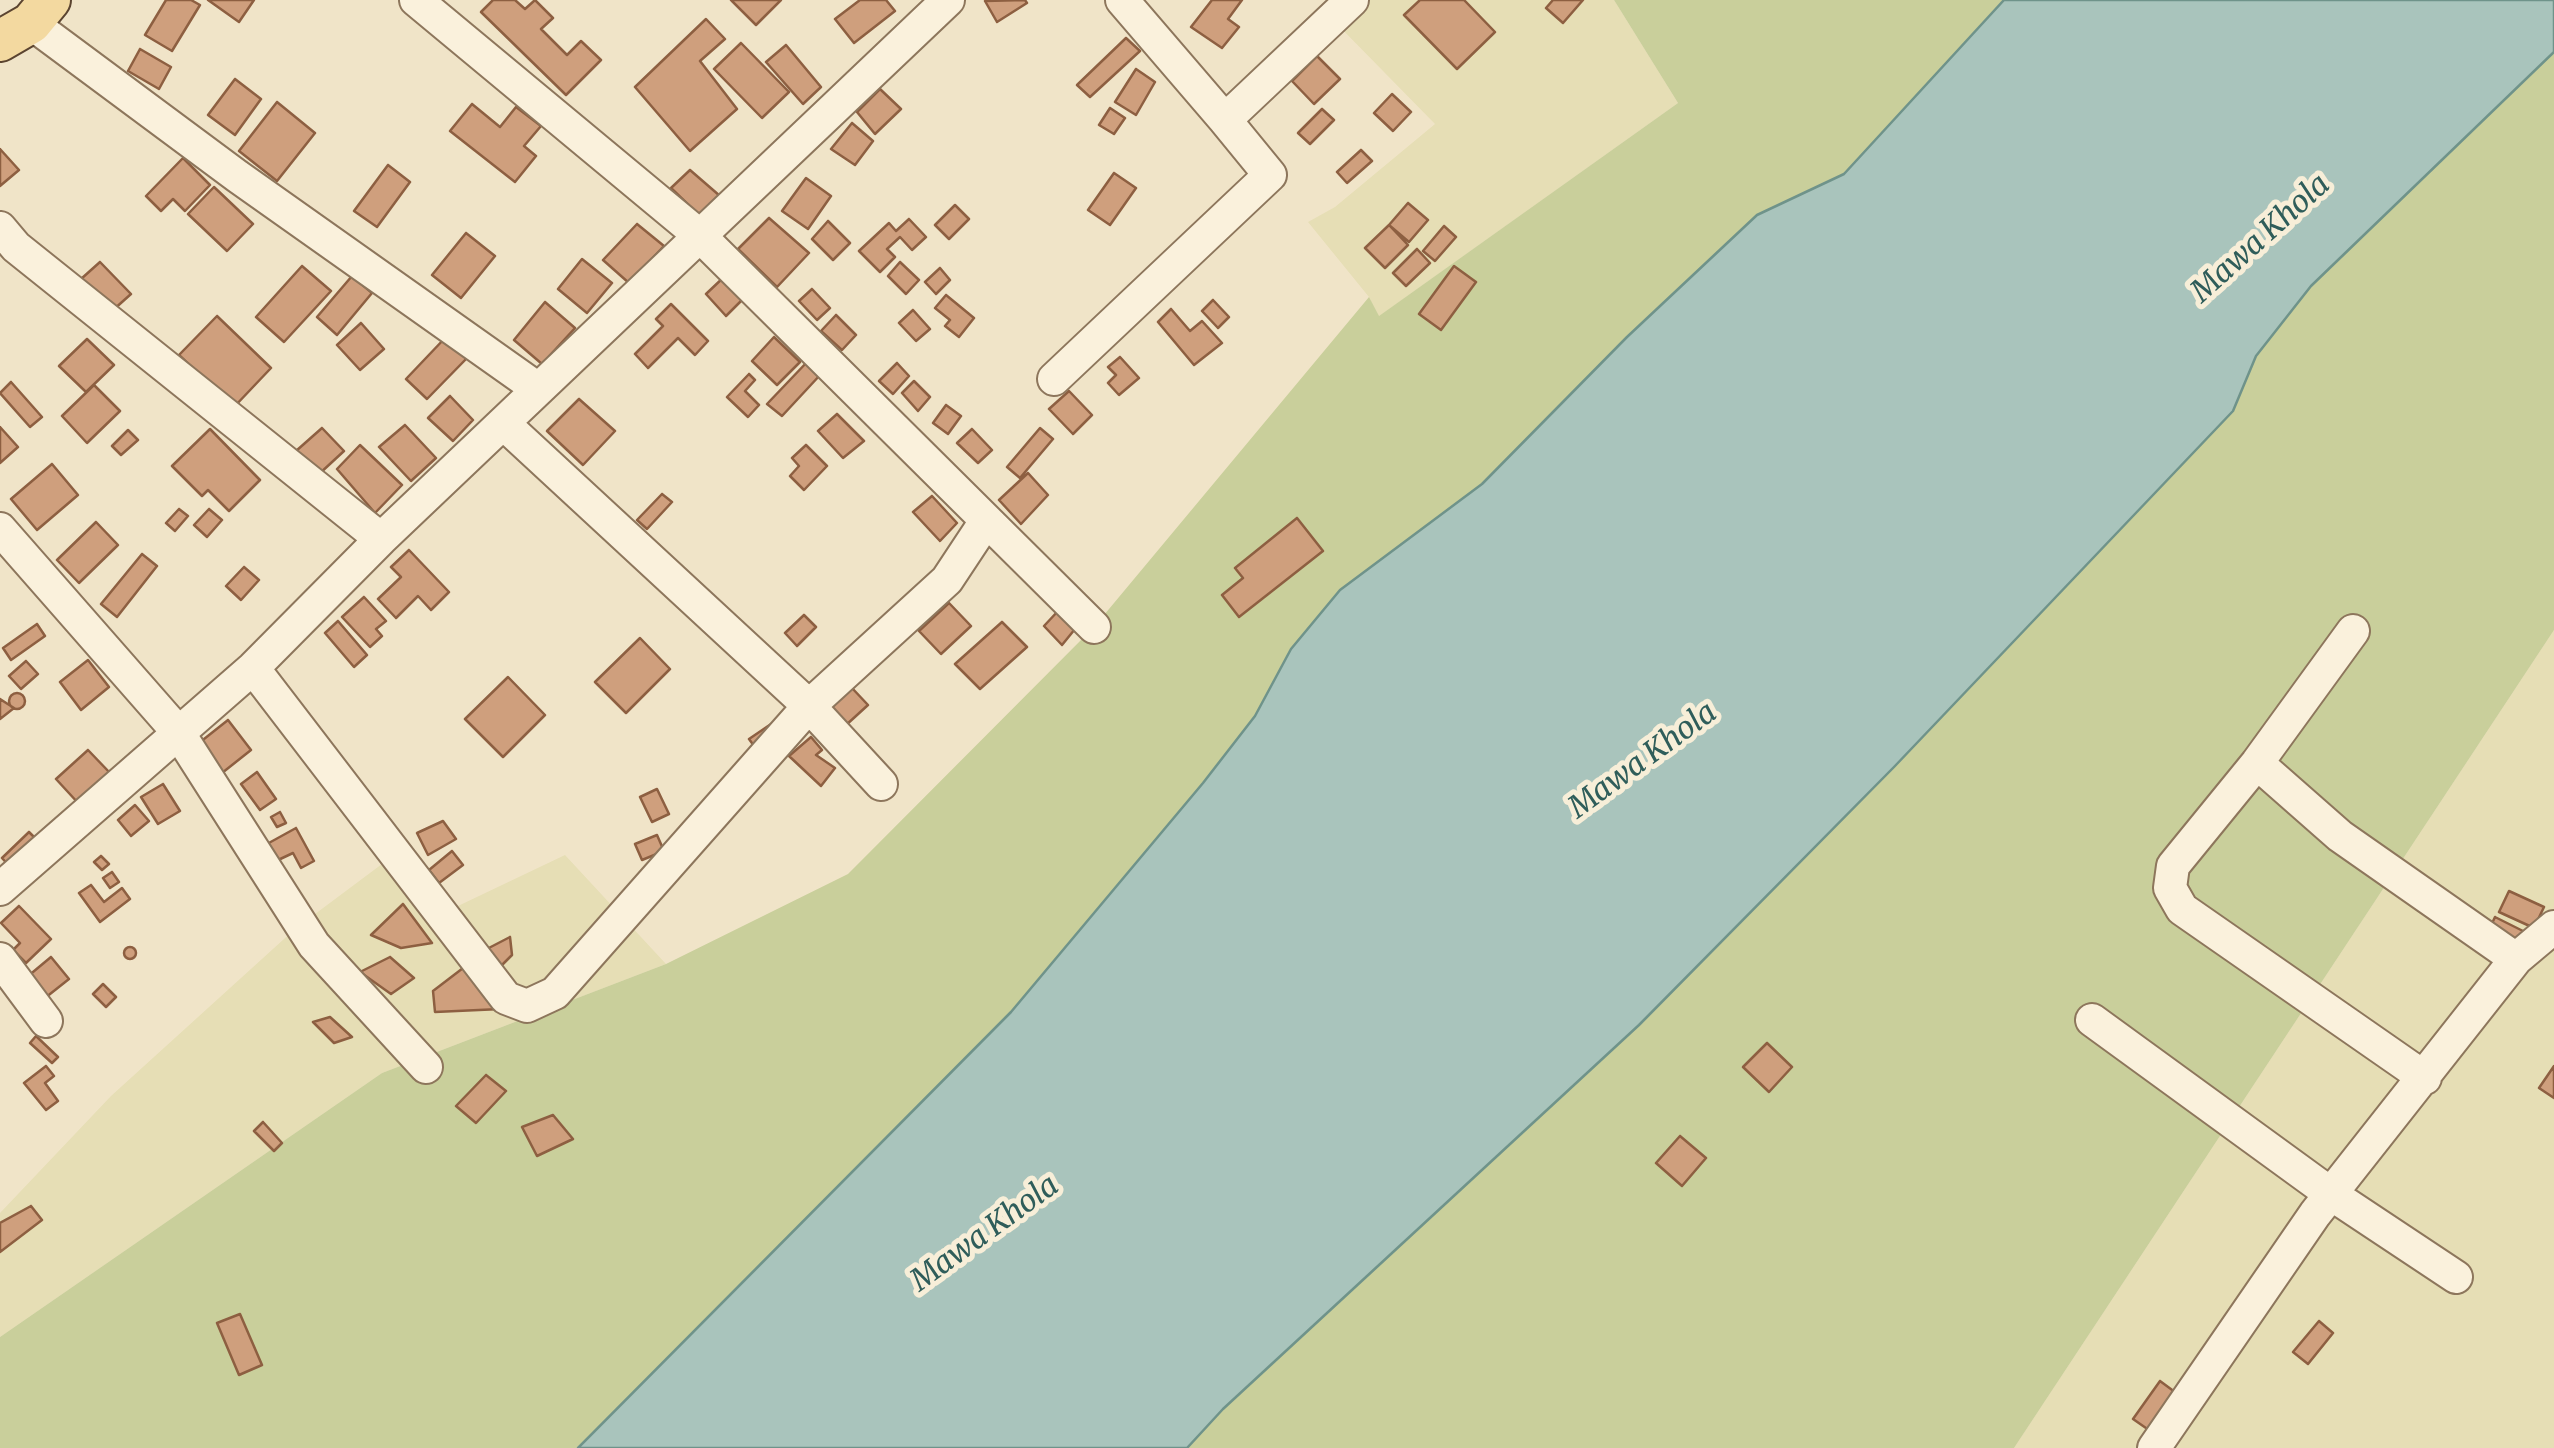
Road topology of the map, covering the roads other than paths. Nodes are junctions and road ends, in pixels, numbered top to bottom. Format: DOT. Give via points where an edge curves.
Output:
graph roads {
  1 [pos="416,0"];
  2 [pos="948,0"];
  3 [pos="1122,0"];
  4 [pos="1352,0"];
  5 [pos="27,21"];
  6 [pos="1226,120"];
  7 [pos="0,228"];
  8 [pos="699,235"];
  9 [pos="1054,378"];
  10 [pos="538,389"];
  11 [pos="503,423"];
  12 [pos="986,521"];
  13 [pos="0,529"];
  14 [pos="381,538"];
  15 [pos="1094,628"];
  16 [pos="2353,631"];
  17 [pos="253,668"];
  18 [pos="809,706"];
  19 [pos="178,732"];
  20 [pos="2256,763"];
  21 [pos="881,784"];
  22 [pos="0,889"];
  23 [pos="2554,927"];
  24 [pos="0,959"];
  25 [pos="2516,959"];
  26 [pos="2092,1020"];
  27 [pos="46,1021"];
  28 [pos="426,1066"];
  29 [pos="2425,1078"];
  30 [pos="2331,1194"];
  31 [pos="2456,1277"];
  32 [pos="2154,1448"];
  1 -- 8 [label="street"];
  2 -- 8 [label="street"];
  3 -- 6 [label="street"];
  4 -- 6 [label="street"];
  5 -- 10 [label="street"];
  6 -- 9 [label="street" via="1270,175"];
  7 -- 14 [label="street"];
  8 -- 10 [label="street"];
  8 -- 12 [label="street"];
  10 -- 11 [label="street"];
  11 -- 14 [label="street"];
  11 -- 18 [label="street"];
  12 -- 15 [label="street"];
  12 -- 18 [label="street" via="947,580"];
  13 -- 19 [label="street"];
  14 -- 17 [label="street"];
  16 -- 20 [label="street"];
  17 -- 18 [label="street" via="506,998 527,1006 555,992"];
  17 -- 19 [label="street"];
  18 -- 21 [label="street"];
  19 -- 22 [label="street"];
  19 -- 28 [label="street" via="314,946"];
  20 -- 25 [label="street" via="2340,836"];
  20 -- 29 [label="street" via="2172,866 2170,888 2182,909"];
  23 -- 25 [label="street"];
  24 -- 27 [label="street"];
  25 -- 29 [label="street"];
  26 -- 30 [label="street"];
  29 -- 30 [label="street"];
  30 -- 31 [label="street"];
  30 -- 32 [label="street"];
}
